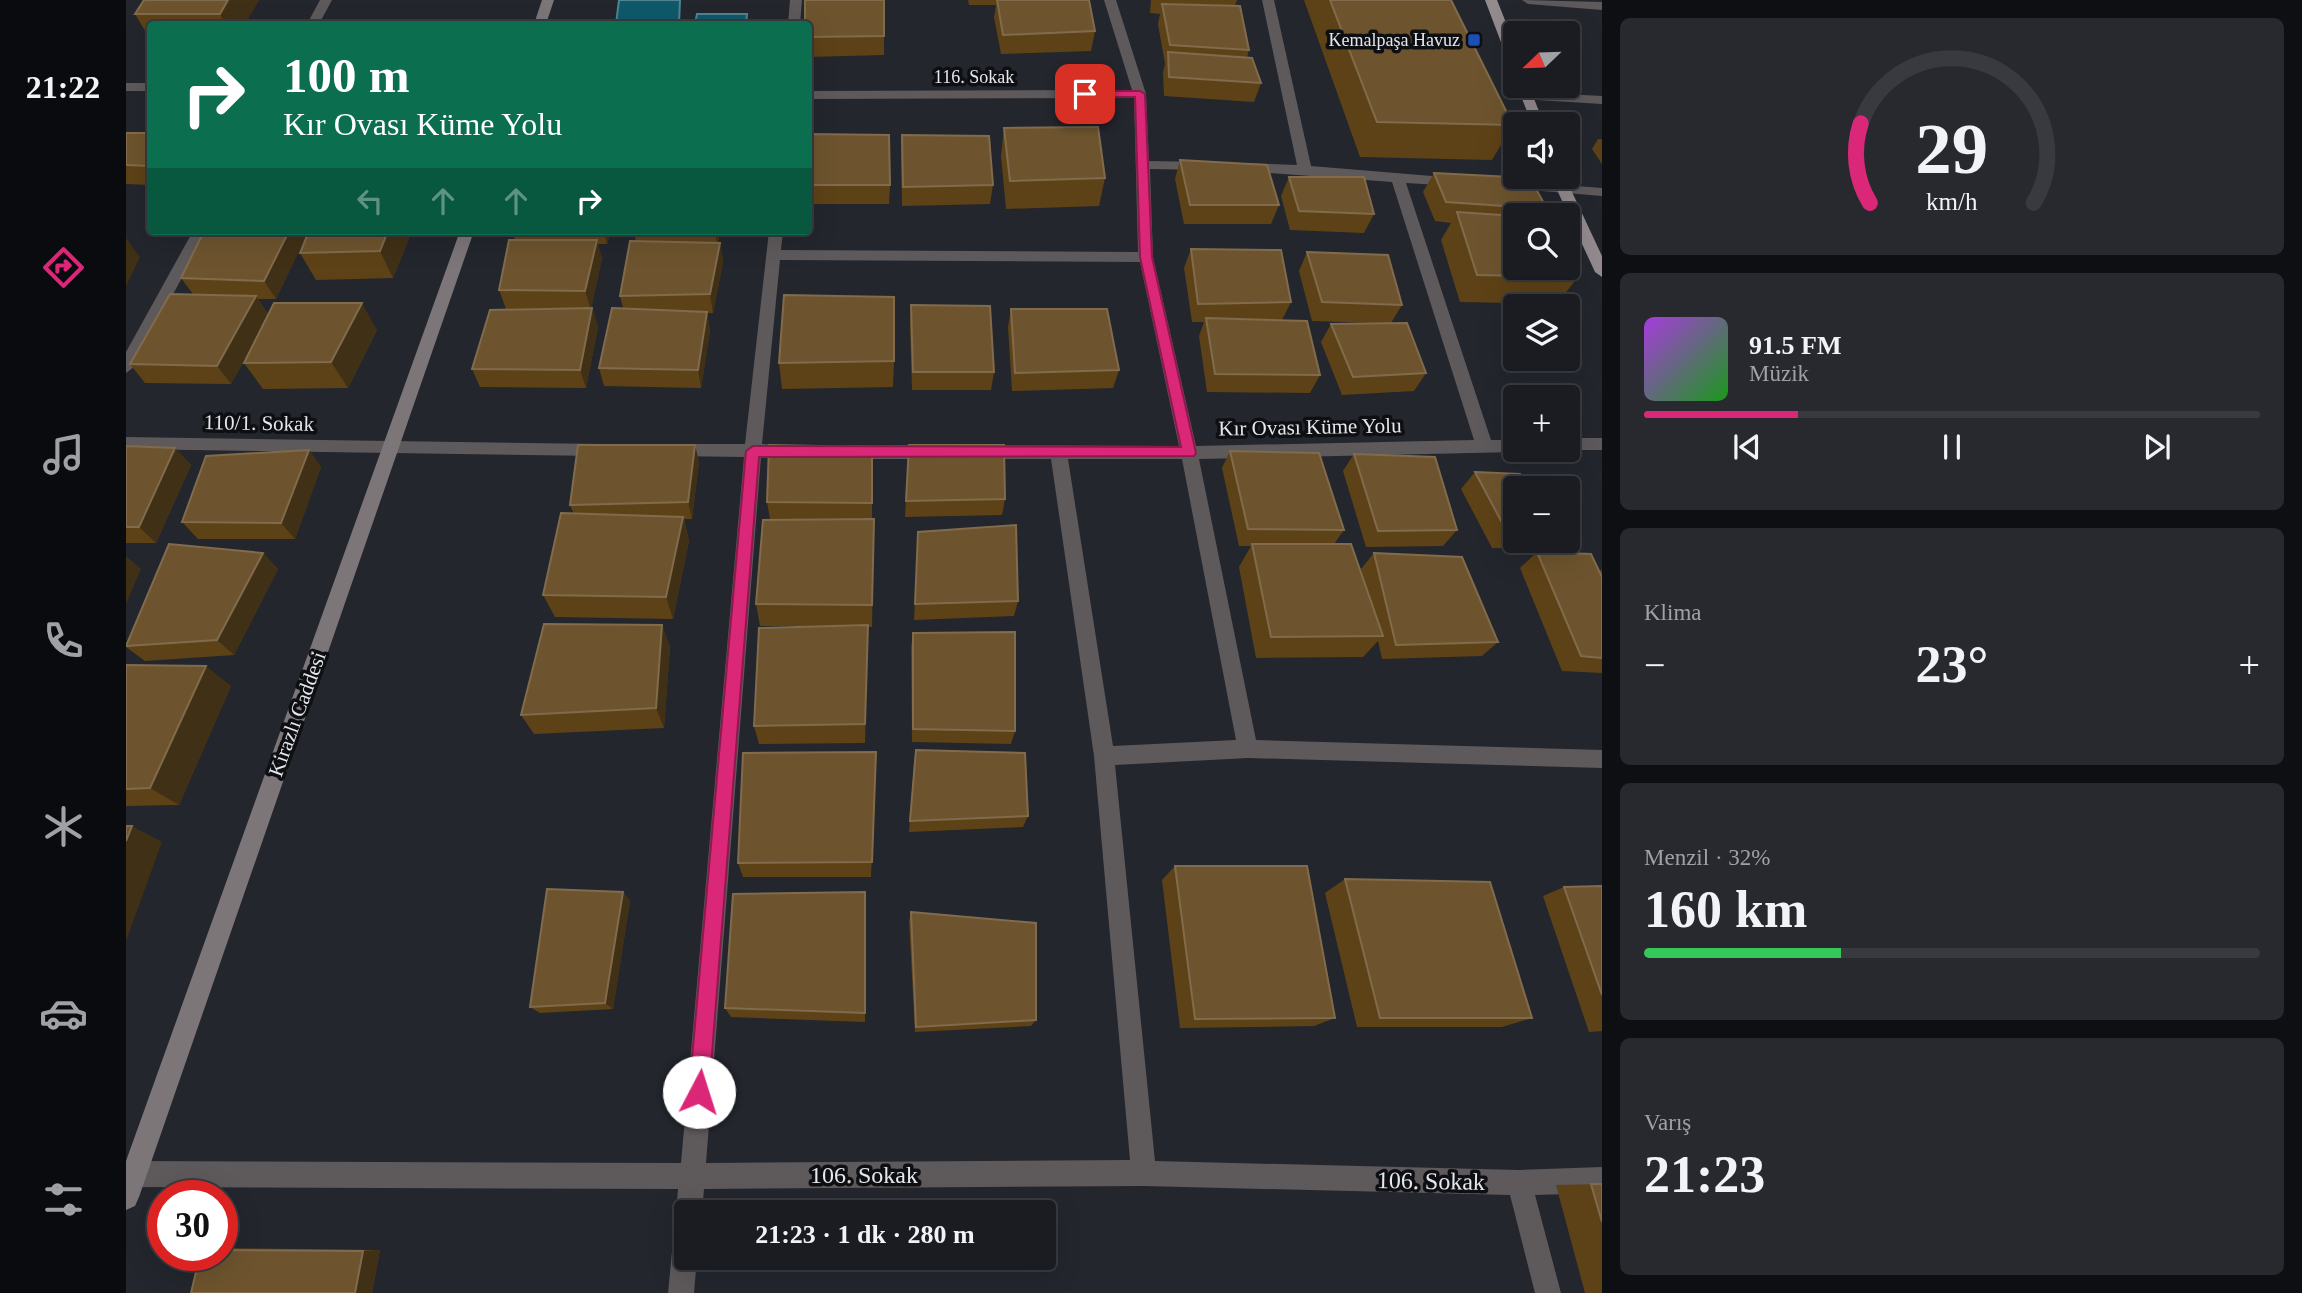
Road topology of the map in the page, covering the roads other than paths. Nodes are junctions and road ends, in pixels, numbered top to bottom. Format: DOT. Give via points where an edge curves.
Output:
graph roads {
  1 [pos="326,0"];
  2 [pos="548,0"];
  3 [pos="796,0"];
  4 [pos="1110,0"];
  5 [pos="1268,0"];
  6 [pos="1491,0"];
  7 [pos="1528,0"];
  8 [pos="1602,6"];
  9 [pos="315,21"];
  10 [pos="541,21"];
  11 [pos="794,21"];
  12 [pos="1503,32"];
  13 [pos="126,87"];
  14 [pos="147,87"];
  15 [pos="1140,94"];
  16 [pos="812,95"];
  17 [pos="1580,97"];
  18 [pos="1602,100"];
  19 [pos="1143,165"];
  20 [pos="1305,169"];
  21 [pos="1398,179"];
  22 [pos="1466,183"];
  23 [pos="1494,184"];
  24 [pos="1503,184"];
  25 [pos="1580,186"];
  26 [pos="1563,189"];
  27 [pos="1602,191"];
  28 [pos="198,235"];
  29 [pos="466,235"];
  30 [pos="776,235"];
  31 [pos="774,255"];
  32 [pos="1146,257"];
  33 [pos="1602,272"];
  34 [pos="126,368"];
  35 [pos="126,443"];
  36 [pos="1580,444"];
  37 [pos="1602,444"];
  38 [pos="1484,446"];
  39 [pos="1503,446"];
  40 [pos="391,448"];
  41 [pos="614,450"];
  42 [pos="656,450"];
  43 [pos="753,451"];
  44 [pos="809,451"];
  45 [pos="836,452"];
  46 [pos="1059,453"];
  47 [pos="1189,453"];
  48 [pos="1248,749"];
  49 [pos="1104,756"];
  50 [pos="1602,759"];
  51 [pos="1144,1173"];
  52 [pos="692,1176"];
  53 [pos="1602,1180"];
  54 [pos="129,1181"];
  55 [pos="1519,1183"];
  56 [pos="690,1200"];
  57 [pos="683,1270"];
  58 [pos="681,1293"];
  59 [pos="1548,1293"];
  1 -- 9 [label="street"];
  2 -- 10 [label="main road"];
  3 -- 11 [label="street"];
  4 -- 15 [label="street"];
  5 -- 20 [label="street"];
  6 -- 12 [label="main road"];
  7 -- 8 [label="street"];
  13 -- 14 [label="street"];
  15 -- 16 [label="street, 116. Sokak"];
  15 -- 19 [label="street"];
  17 -- 18 [label="street"];
  19 -- 20 [label="street"];
  19 -- 32 [label="street"];
  20 -- 21 [label="street"];
  21 -- 22 [label="street"];
  21 -- 38 [label="street"];
  23 -- 24 [label="street"];
  25 -- 27 [label="street"];
  26 -- 33 [label="main road"];
  28 -- 34 [label="street"];
  29 -- 40 [label="main road, Kirazlı Caddesi"];
  30 -- 31 [label="street"];
  31 -- 32 [label="street"];
  31 -- 43 [label="street"];
  32 -- 47 [label="street"];
  35 -- 40 [label="street, 110/1. Sokak"];
  36 -- 37 [label="street"];
  38 -- 39 [label="street, Kır Ovası Küme Yolu"];
  38 -- 47 [label="street, Kır Ovası Küme Yolu"];
  40 -- 41 [label="street"];
  40 -- 54 [label="main road, Kirazlı Caddesi"];
  42 -- 43 [label="street"];
  43 -- 44 [label="street"];
  43 -- 52 [label="street"];
  45 -- 46 [label="street, Kır Ovası Küme Yolu"];
  46 -- 47 [label="street, Kır Ovası Küme Yolu"];
  46 -- 49 [label="street"];
  47 -- 48 [label="street"];
  48 -- 49 [label="street"];
  48 -- 50 [label="street"];
  49 -- 51 [label="street"];
  51 -- 52 [label="street, 106. Sokak"];
  51 -- 55 [label="street, 106. Sokak"];
  52 -- 54 [label="street, 106. Sokak"];
  52 -- 56 [label="street"];
  53 -- 55 [label="street, 106. Sokak"];
  55 -- 59 [label="street"];
  57 -- 58 [label="street"];
}
